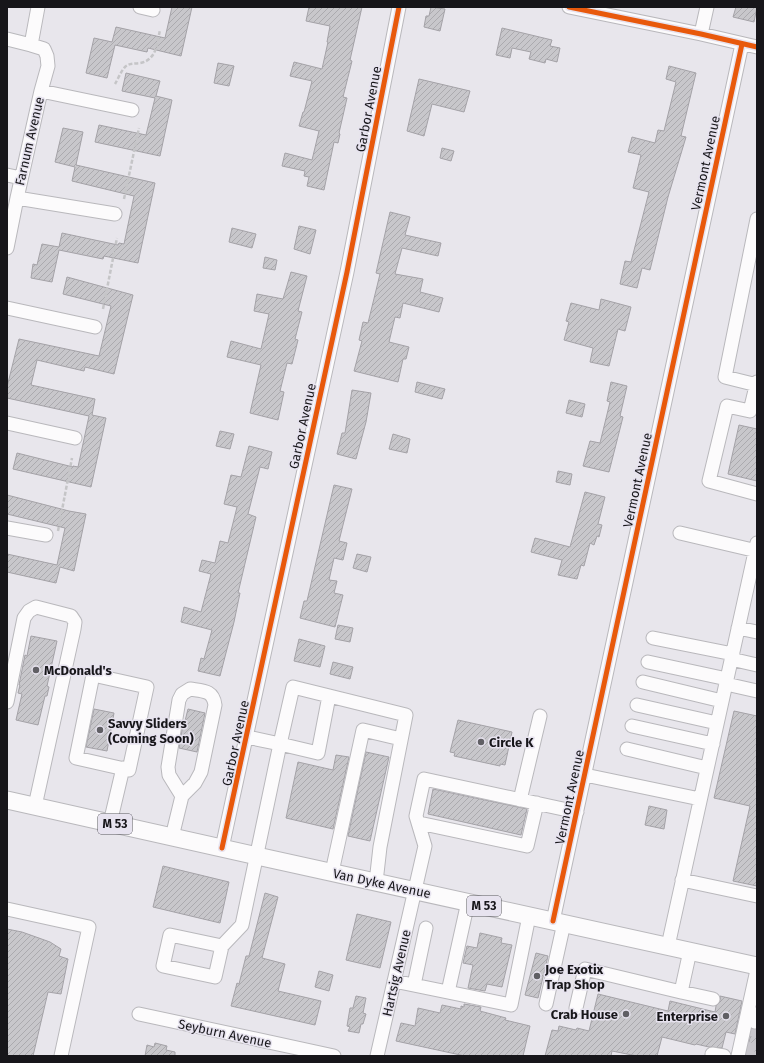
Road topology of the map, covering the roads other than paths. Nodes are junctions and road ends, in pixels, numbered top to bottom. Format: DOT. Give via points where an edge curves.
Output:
graph roads {
  1 [pos="38,7"];
  2 [pos="140,7"];
  3 [pos="399,7"];
  4 [pos="569,7"];
  5 [pos="706,7"];
  6 [pos="153,10"];
  7 [pos="701,34"];
  8 [pos="7,39"];
  9 [pos="742,44"];
  10 [pos="31,45"];
  11 [pos="757,47"];
  12 [pos="41,91"];
  13 [pos="132,110"];
  14 [pos="7,175"];
  15 [pos="21,178"];
  16 [pos="17,198"];
  17 [pos="115,214"];
  18 [pos="757,219"];
  19 [pos="7,248"];
  20 [pos="7,308"];
  21 [pos="95,327"];
  22 [pos="757,384"];
  23 [pos="7,423"];
  24 [pos="75,438"];
  25 [pos="757,494"];
  26 [pos="7,528"];
  27 [pos="680,533"];
  28 [pos="46,535"];
  29 [pos="757,548"];
  30 [pos="738,628"];
  31 [pos="757,632"];
  32 [pos="653,638"];
  33 [pos="732,657"];
  34 [pos="648,662"];
  35 [pos="757,665"];
  36 [pos="727,681"];
  37 [pos="643,682"];
  38 [pos="757,691"];
  39 [pos="329,696"];
  40 [pos="722,701"];
  41 [pos="7,702"];
  42 [pos="637,705"];
  43 [pos="540,716"];
  44 [pos="718,722"];
  45 [pos="632,726"];
  46 [pos="247,736"];
  47 [pos="401,739"];
  48 [pos="280,744"];
  49 [pos="713,744"];
  50 [pos="627,749"];
  51 [pos="123,768"];
  52 [pos="707,768"];
  53 [pos="585,775"];
  54 [pos="182,796"];
  55 [pos="700,799"];
  56 [pos="7,800"];
  57 [pos="520,800"];
  58 [pos="537,803"];
  59 [pos="35,806"];
  60 [pos="577,812"];
  61 [pos="110,823"];
  62 [pos="418,823"];
  63 [pos="172,837"];
  64 [pos="222,848"];
  65 [pos="257,856"];
  66 [pos="332,872"];
  67 [pos="682,880"];
  68 [pos="376,882"];
  69 [pos="415,890"];
  70 [pos="757,896"];
  71 [pos="468,902"];
  72 [pos="7,909"];
  73 [pos="529,916"];
  74 [pos="558,922"];
  75 [pos="426,928"];
  76 [pos="222,946"];
  77 [pos="668,946"];
  78 [pos="690,951"];
  79 [pos="757,966"];
  80 [pos="757,970"];
  81 [pos="394,981"];
  82 [pos="414,985"];
  83 [pos="448,992"];
  84 [pos="681,992"];
  85 [pos="713,999"];
  86 [pos="546,1004"];
  87 [pos="576,1008"];
  88 [pos="139,1014"];
  89 [pos="754,1016"];
  90 [pos="62,1056"];
  91 [pos="334,1056"];
  92 [pos="377,1056"];
  93 [pos="712,1056"];
  94 [pos="724,1056"];
  95 [pos="744,1056"];
  1 -- 10 [label="street"];
  2 -- 6 [label="street"];
  3 -- 46 [label="street, Garbor Avenue" via="347,272"];
  4 -- 7 [label="street"];
  5 -- 7 [label="street"];
  7 -- 9 [label="street"];
  8 -- 10 [label="street, Farnum Avenue"];
  9 -- 11 [label="street"];
  9 -- 53 [label="street, Vermont Avenue"];
  10 -- 12 [label="street, Farnum Avenue" via="44,49 47,56 48,66"];
  12 -- 13 [label="street"];
  12 -- 15 [label="street, Farnum Avenue"];
  14 -- 15 [label="street"];
  15 -- 16 [label="street, Farnum Avenue"];
  16 -- 17 [label="street"];
  16 -- 19 [label="street, Farnum Avenue"];
  18 -- 22 [label="street" via="725,377"];
  20 -- 21 [label="street"];
  22 -- 25 [label="street" via="750,411 727,406 709,481"];
  23 -- 24 [label="street"];
  26 -- 28 [label="street"];
  27 -- 29 [label="street"];
  29 -- 30 [label="street"];
  30 -- 31 [label="street"];
  30 -- 33 [label="street"];
  32 -- 33 [label="street"];
  33 -- 35 [label="street"];
  33 -- 36 [label="street"];
  34 -- 36 [label="street"];
  36 -- 38 [label="street"];
  36 -- 40 [label="street"];
  37 -- 40 [label="street"];
  39 -- 47 [label="street" via="406,715"];
  39 -- 48 [label="street" via="293,687"];
  39 -- 48 [label="street" via="318,753"];
  40 -- 44 [label="street"];
  41 -- 59 [label="street" via="24,618 29,611 36,607 71,616 75,622 74,629"];
  42 -- 44 [label="street"];
  43 -- 57 [label="street"];
  44 -- 49 [label="street"];
  45 -- 49 [label="street"];
  46 -- 48 [label="street"];
  46 -- 64 [label="street, Garbor Avenue"];
  47 -- 66 [label="street" via="363,730"];
  47 -- 68 [label="street" via="380,847"];
  48 -- 65 [label="street"];
  49 -- 52 [label="street"];
  50 -- 52 [label="street"];
  51 -- 51 [label="street" via="129,770 147,687 93,675 76,758"];
  51 -- 61 [label="street"];
  52 -- 55 [label="street"];
  53 -- 55 [label="street"];
  53 -- 60 [label="street, Vermont Avenue"];
  54 -- 54 [label="street" via="195,783 201,772 215,705 210,693 190,689 182,694 179,700 168,767 169,775"];
  54 -- 63 [label="street"];
  55 -- 67 [label="street"];
  56 -- 59 [label="main road, Van Dyke Avenue / M 53"];
  57 -- 58 [label="street"];
  57 -- 62 [label="street, Hartsig Avenue" via="424,779 416,816"];
  58 -- 60 [label="street"];
  58 -- 62 [label="street" via="527,846"];
  59 -- 61 [label="main road, Van Dyke Avenue / M 53"];
  60 -- 74 [label="street, Vermont Avenue"];
  61 -- 63 [label="main road, Van Dyke Avenue / M 53"];
  62 -- 69 [label="street, Hartsig Avenue" via="425,846"];
  63 -- 64 [label="main road, Van Dyke Avenue / M 53"];
  64 -- 65 [label="main road, Van Dyke Avenue / M 53"];
  65 -- 66 [label="main road, Van Dyke Avenue / M 53"];
  65 -- 76 [label="street" via="242,925"];
  66 -- 68 [label="main road, Van Dyke Avenue / M 53"];
  67 -- 70 [label="street"];
  67 -- 77 [label="street"];
  68 -- 69 [label="main road, Van Dyke Avenue / M 53"];
  69 -- 71 [label="main road, Van Dyke Avenue / M 53"];
  69 -- 81 [label="street, Hartsig Avenue"];
  71 -- 73 [label="main road, Van Dyke Avenue / M 53"];
  71 -- 83 [label="street"];
  72 -- 90 [label="street" via="88,927"];
  73 -- 74 [label="main road, Van Dyke Avenue / M 53"];
  73 -- 83 [label="street" via="511,1005"];
  74 -- 77 [label="main road, Van Dyke Avenue / M 53"];
  74 -- 86 [label="street, Vermont Avenue"];
  75 -- 82 [label="street"];
  76 -- 76 [label="street" via="170,935 163,966 215,977"];
  77 -- 78 [label="main road, Van Dyke Avenue / M 53"];
  78 -- 79 [label="main road, Van Dyke Avenue / M 53"];
  78 -- 84 [label="street"];
  80 -- 89 [label="street"];
  81 -- 82 [label="street"];
  81 -- 92 [label="street, Hartsig Avenue"];
  82 -- 83 [label="street"];
  84 -- 85 [label="street"];
  84 -- 87 [label="street" via="585,969"];
  88 -- 91 [label="street, Seyburn Avenue"];
  89 -- 95 [label="street"];
  93 -- 94 [label="street"];
}
